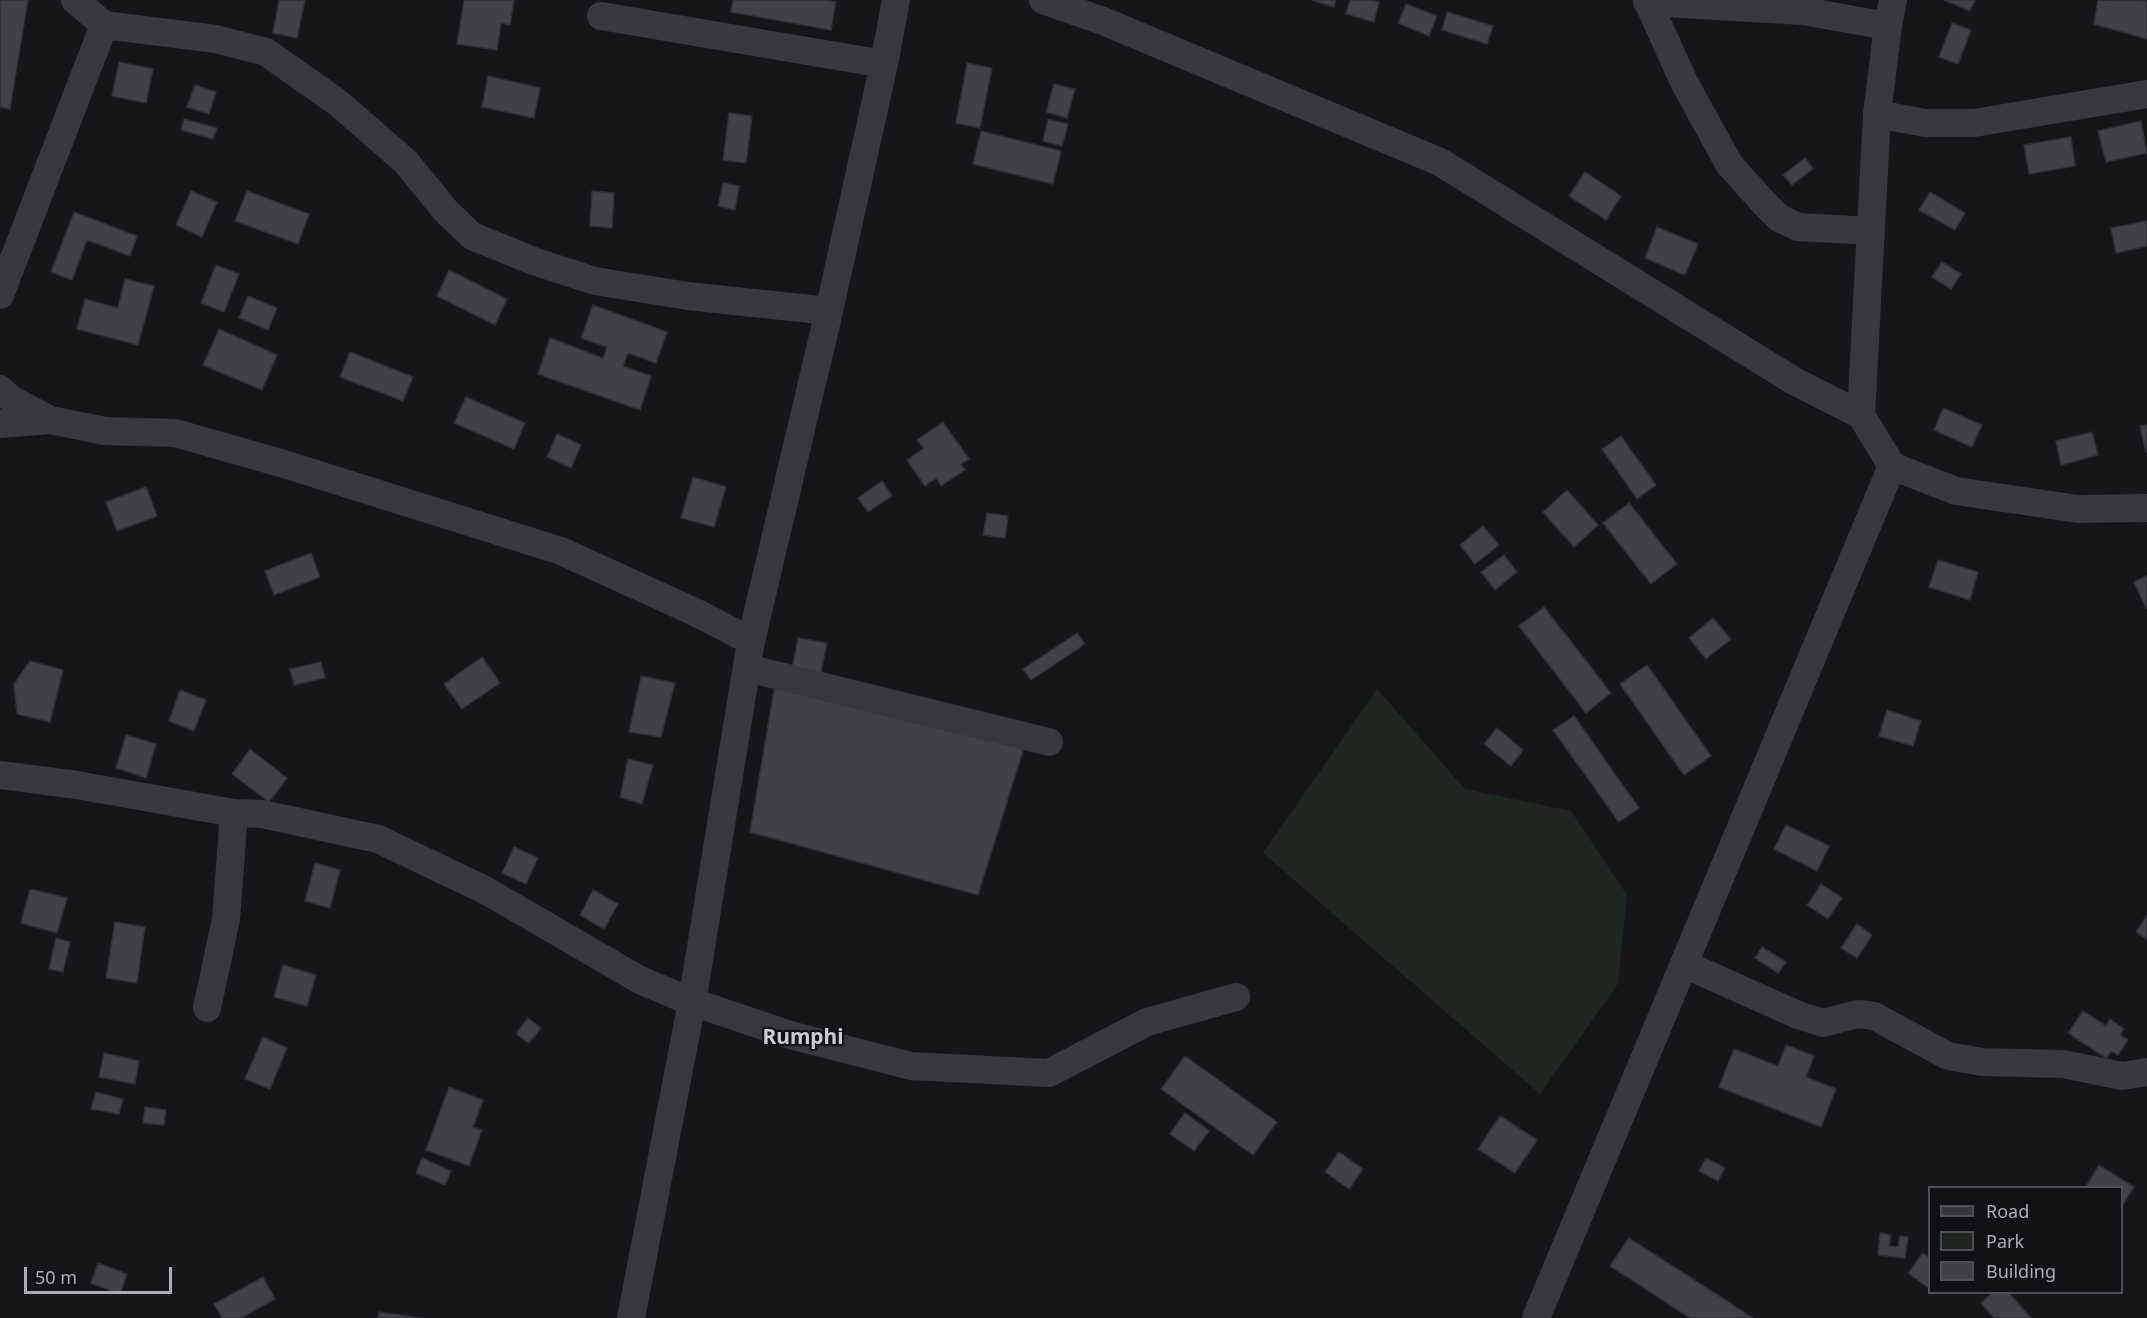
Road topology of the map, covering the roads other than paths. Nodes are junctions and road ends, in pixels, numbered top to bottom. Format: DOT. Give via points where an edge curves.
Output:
graph roads {
  1 [pos="75,0"];
  2 [pos="896,0"];
  3 [pos="1043,0"];
  4 [pos="1647,1"];
  5 [pos="1891,13"];
  6 [pos="601,16"];
  7 [pos="104,25"];
  8 [pos="884,64"];
  9 [pos="2147,94"];
  10 [pos="1877,114"];
  11 [pos="1871,231"];
  12 [pos="0,295"];
  13 [pos="829,311"];
  14 [pos="0,389"];
  15 [pos="1861,415"];
  16 [pos="50,420"];
  17 [pos="0,424"];
  18 [pos="1892,466"];
  19 [pos="2147,508"];
  20 [pos="749,654"];
  21 [pos="1049,742"];
  22 [pos="0,775"];
  23 [pos="234,813"];
  24 [pos="1684,964"];
  25 [pos="1236,997"];
  26 [pos="692,1002"];
  27 [pos="207,1008"];
  28 [pos="2147,1072"];
  29 [pos="631,1318"];
  30 [pos="1536,1318"];
  1 -- 7 [label="street"];
  2 -- 8 [label="street"];
  3 -- 15 [label="street" via="1103,21 1440,162 1794,381"];
  4 -- 5 [label="street"];
  4 -- 11 [label="street" via="1684,82 1729,164 1764,203 1779,218 1798,227"];
  5 -- 10 [label="street"];
  6 -- 8 [label="street"];
  7 -- 12 [label="street"];
  7 -- 13 [label="street" via="216,39 266,52 337,102 406,162 472,236 536,262 595,281 688,296"];
  8 -- 13 [label="street"];
  9 -- 10 [label="street" via="1974,123 1925,123"];
  10 -- 11 [label="street"];
  11 -- 15 [label="street"];
  13 -- 20 [label="street"];
  14 -- 16 [label="street" via="12,400"];
  15 -- 18 [label="street"];
  16 -- 17 [label="street"];
  16 -- 20 [label="street" via="105,431 175,433 552,548 697,613"];
  18 -- 19 [label="street" via="1956,491 2078,509"];
  18 -- 24 [label="street"];
  20 -- 21 [label="street"];
  20 -- 26 [label="street"];
  22 -- 23 [label="street"];
  23 -- 26 [label="street" via="262,813 378,839 485,890 640,980"];
  23 -- 27 [label="street" via="226,919"];
  24 -- 28 [label="street" via="1822,1023 1858,1014 1874,1016 1948,1056 1982,1062 2063,1064 2122,1076"];
  24 -- 30 [label="street"];
  25 -- 26 [label="street" via="1147,1022 1049,1073 911,1066 790,1035"];
  26 -- 29 [label="street"];
}
